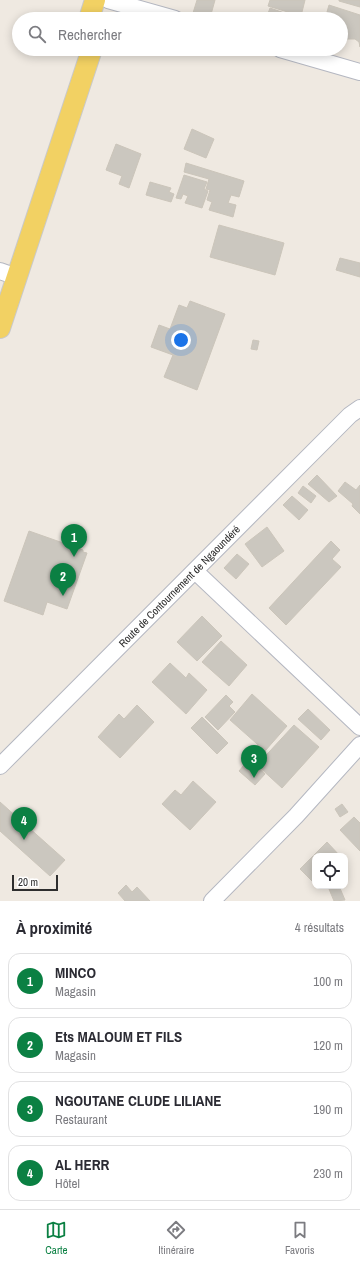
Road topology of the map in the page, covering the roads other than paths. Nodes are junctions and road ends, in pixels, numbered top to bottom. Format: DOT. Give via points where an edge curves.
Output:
graph roads {
  1 [pos="96,0"];
  2 [pos="108,0"];
  3 [pos="92,12"];
  4 [pos="104,12"];
  5 [pos="150,12"];
  6 [pos="77,56"];
  7 [pos="89,56"];
  8 [pos="304,56"];
  9 [pos="360,72"];
  10 [pos="5,277"];
  11 [pos="0,328"];
  12 [pos="360,408"];
  13 [pos="195,571"];
  14 [pos="360,728"];
  15 [pos="360,745"];
  16 [pos="0,766"];
  17 [pos="212,901"];
  1 -- 3 [label="main road"];
  2 -- 4 [label="main road"];
  2 -- 5 [label="street"];
  6 -- 10 [label="main road"];
  7 -- 10 [label="main road"];
  8 -- 9 [label="street"];
  10 -- 11 [label="main road"];
  12 -- 13 [label="street, Route de Contournement de Ngaoundéré" via="350,415"];
  13 -- 14 [label="street"];
  13 -- 16 [label="street, Route de Contournement de Ngaoundéré"];
  15 -- 17 [label="street" via="296,816"];
}
